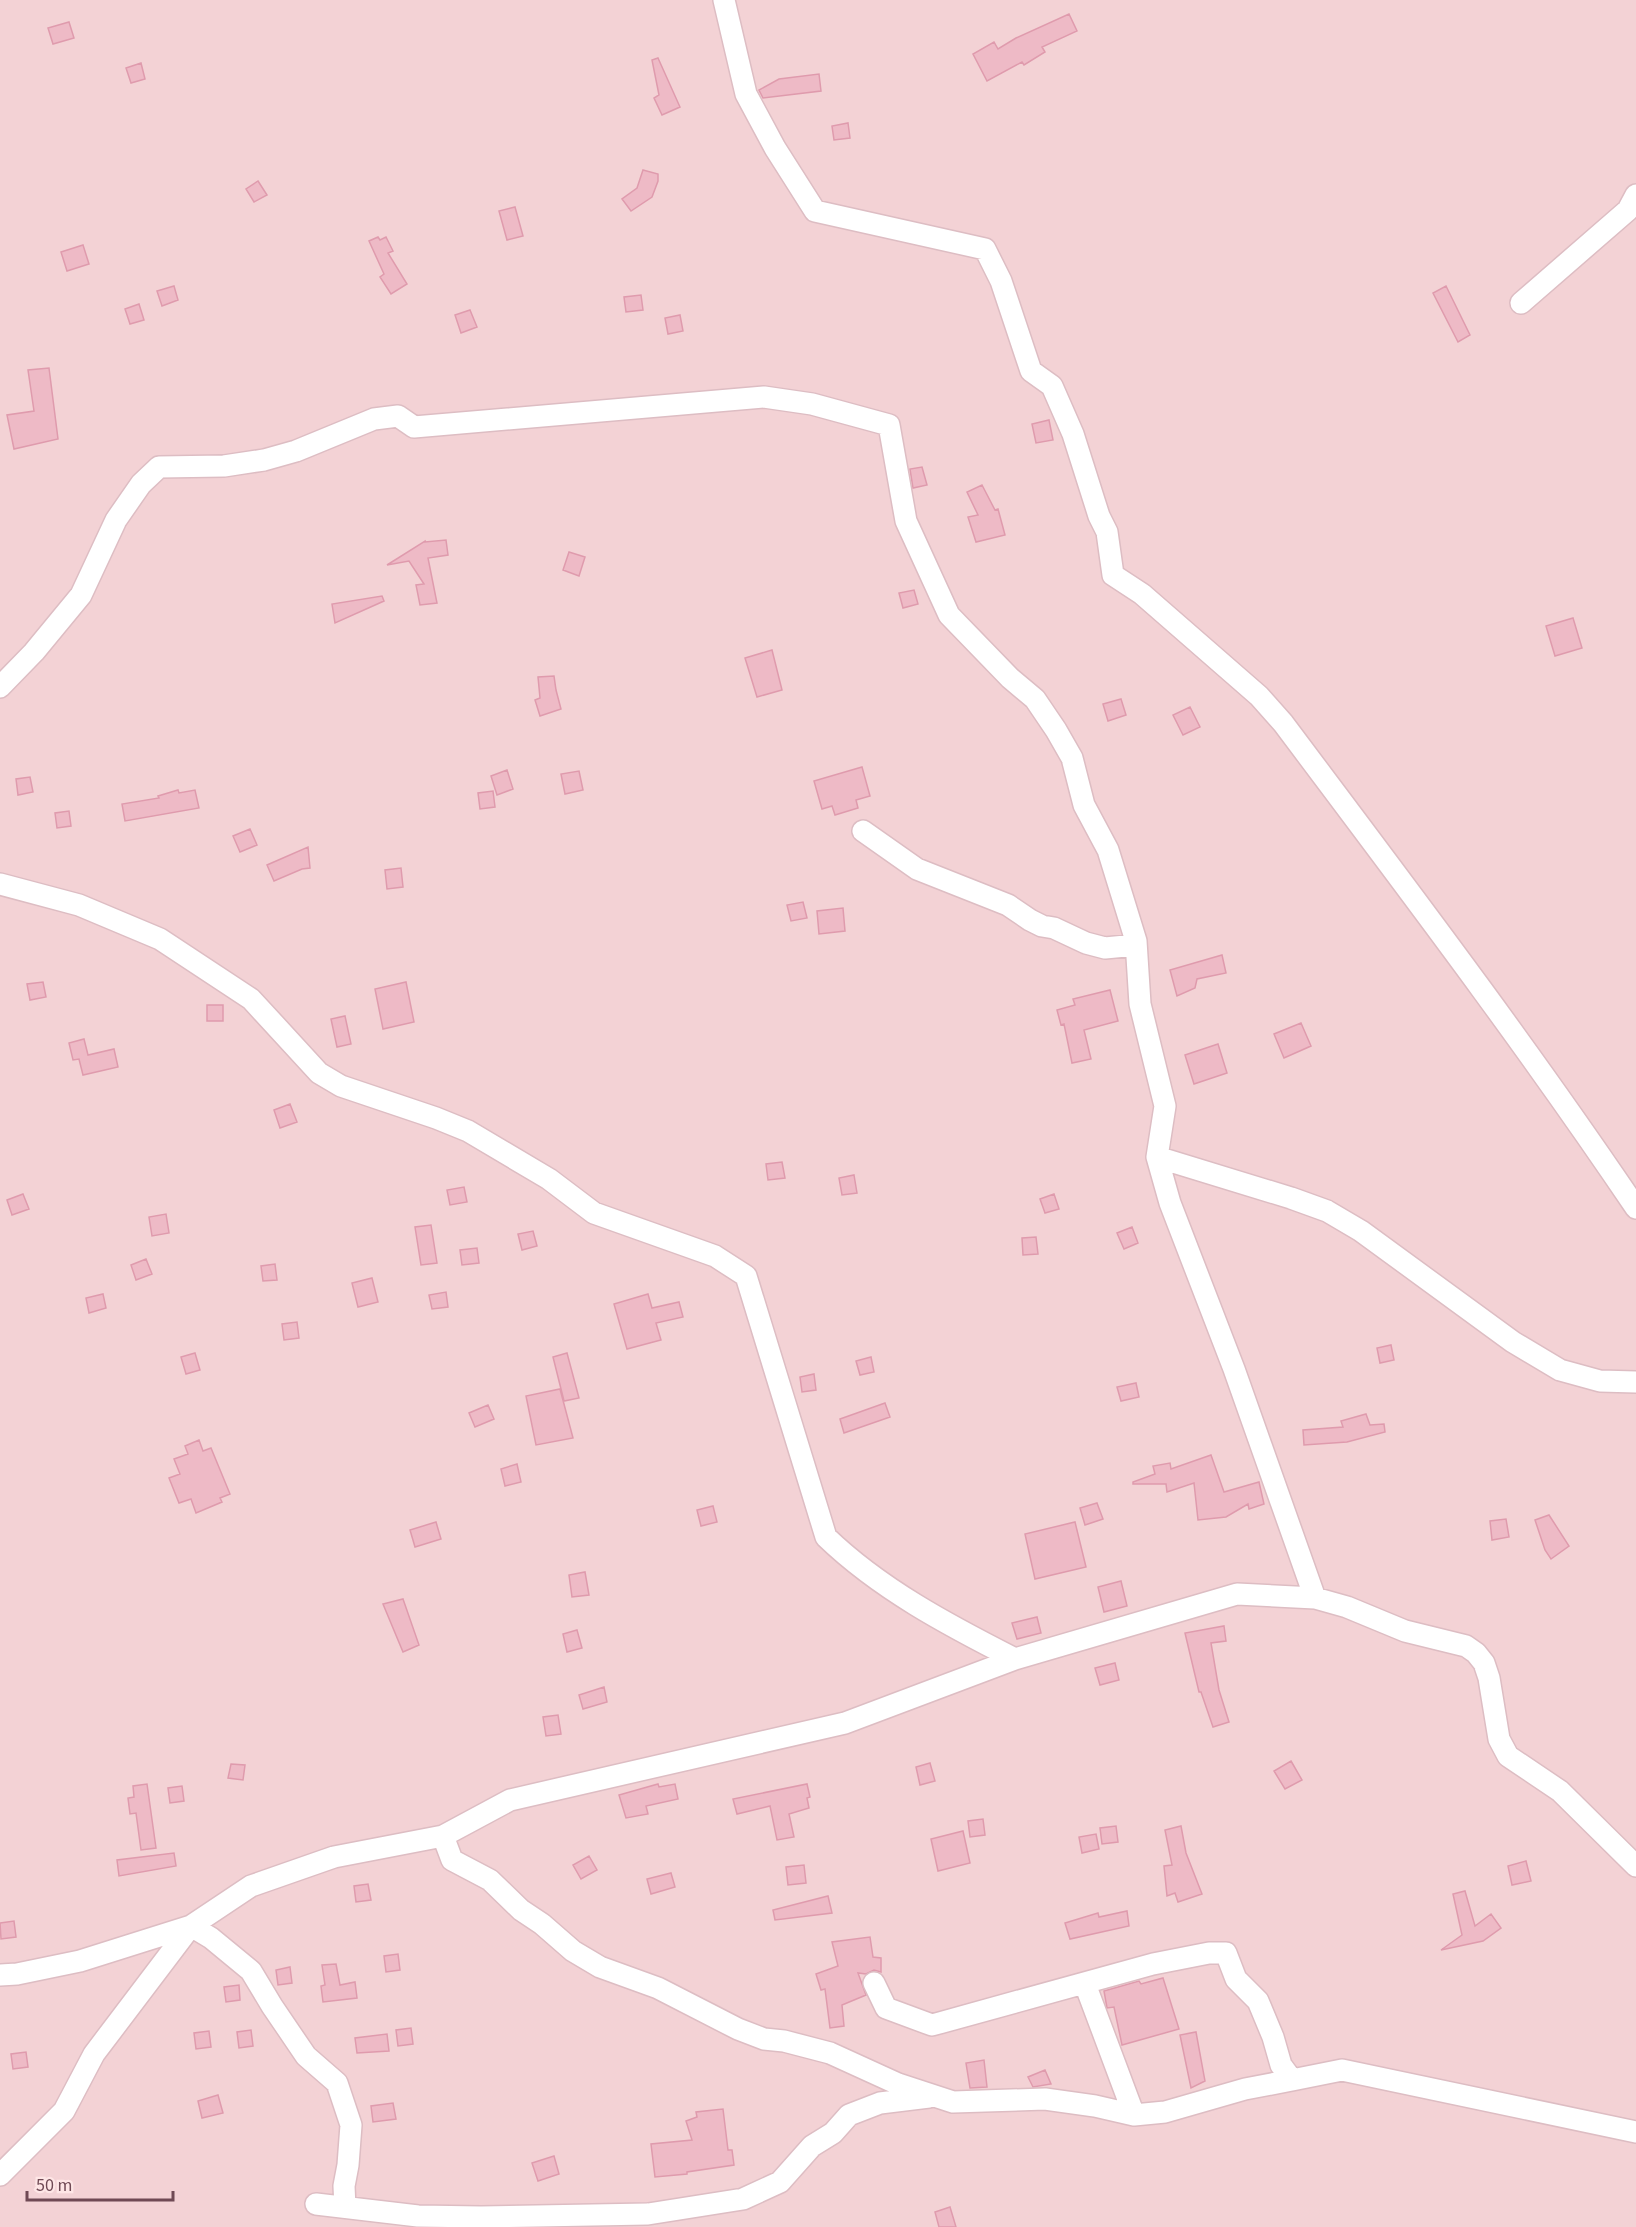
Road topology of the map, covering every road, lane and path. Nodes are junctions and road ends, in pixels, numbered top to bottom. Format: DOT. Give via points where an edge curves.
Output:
graph roads {
  1 [pos="724,0"];
  2 [pos="1636,195"];
  3 [pos="1521,303"];
  4 [pos="0,687"];
  5 [pos="864,831"];
  6 [pos="0,884"];
  7 [pos="1136,945"];
  8 [pos="1156,1157"];
  9 [pos="1636,1208"];
  10 [pos="1636,1382"];
  11 [pos="1315,1598"];
  12 [pos="1015,1659"];
  13 [pos="443,1836"];
  14 [pos="1636,1866"];
  15 [pos="191,1926"];
  16 [pos="0,1975"];
  17 [pos="874,1983"];
  18 [pos="1085,1984"];
  19 [pos="1292,2080"];
  20 [pos="935,2096"];
  21 [pos="1134,2115"];
  22 [pos="1636,2134"];
  23 [pos="0,2175"];
  24 [pos="316,2204"];
  25 [pos="345,2207"];
  1 -- 9 [label="street" via="746,94 815,211 985,249 1002,281 1031,371 1052,386 1072,434 1107,532 1113,575 1142,594 1259,696 1283,723 1475,980"];
  2 -- 3 [label="street" via="1628,210"];
  4 -- 7 [label="street" via="81,595 116,520 141,484 159,467 224,466 264,460 374,419 398,416 414,427 764,397 812,404 889,425 906,521 949,615 1035,699 1072,758 1084,805 1108,850"];
  5 -- 7 [label="street" via="916,869 1008,905 1042,926 1105,948"];
  6 -- 12 [label="street" via="80,905 160,939 251,999 319,1073 341,1086 468,1131 549,1179 594,1212 714,1256 746,1276 826,1537 852,1562 947,1624"];
  7 -- 8 [label="street" via="1140,1004 1165,1106"];
  8 -- 10 [label="street" via="1327,1211 1370,1237 1513,1342 1560,1370 1600,1381"];
  8 -- 11 [label="street"];
  11 -- 12 [label="street" via="1237,1594"];
  11 -- 14 [label="street" via="1405,1631 1466,1646 1476,1653 1489,1678 1500,1738 1508,1756 1560,1791"];
  12 -- 13 [label="street" via="845,1724 510,1800"];
  13 -- 15 [label="street" via="334,1857 251,1886"];
  13 -- 20 [label="street" via="452,1860 490,1880 520,1910 600,1967 658,1989 738,2029 764,2039 830,2053"];
  15 -- 16 [label="street" via="80,1961"];
  15 -- 23 [label="street" via="94,2054 64,2111"];
  15 -- 25 [label="street" via="251,1971 306,2056 337,2084 351,2126"];
  17 -- 18 [label="street" via="886,2008 932,2025"];
  18 -- 19 [label="street" via="1154,1964 1226,1953 1236,1979 1258,2001 1281,2065"];
  18 -- 21 [label="street"];
  19 -- 21 [label="street" via="1236,2091 1165,2112"];
  19 -- 22 [label="street" via="1342,2070"];
  20 -- 21 [label="street" via="953,2102 1045,2099"];
  20 -- 25 [label="street" via="879,2103 849,2115 833,2133 812,2146 780,2182 743,2199 636,2214 418,2216"];
  24 -- 25 [label="street"];
}
